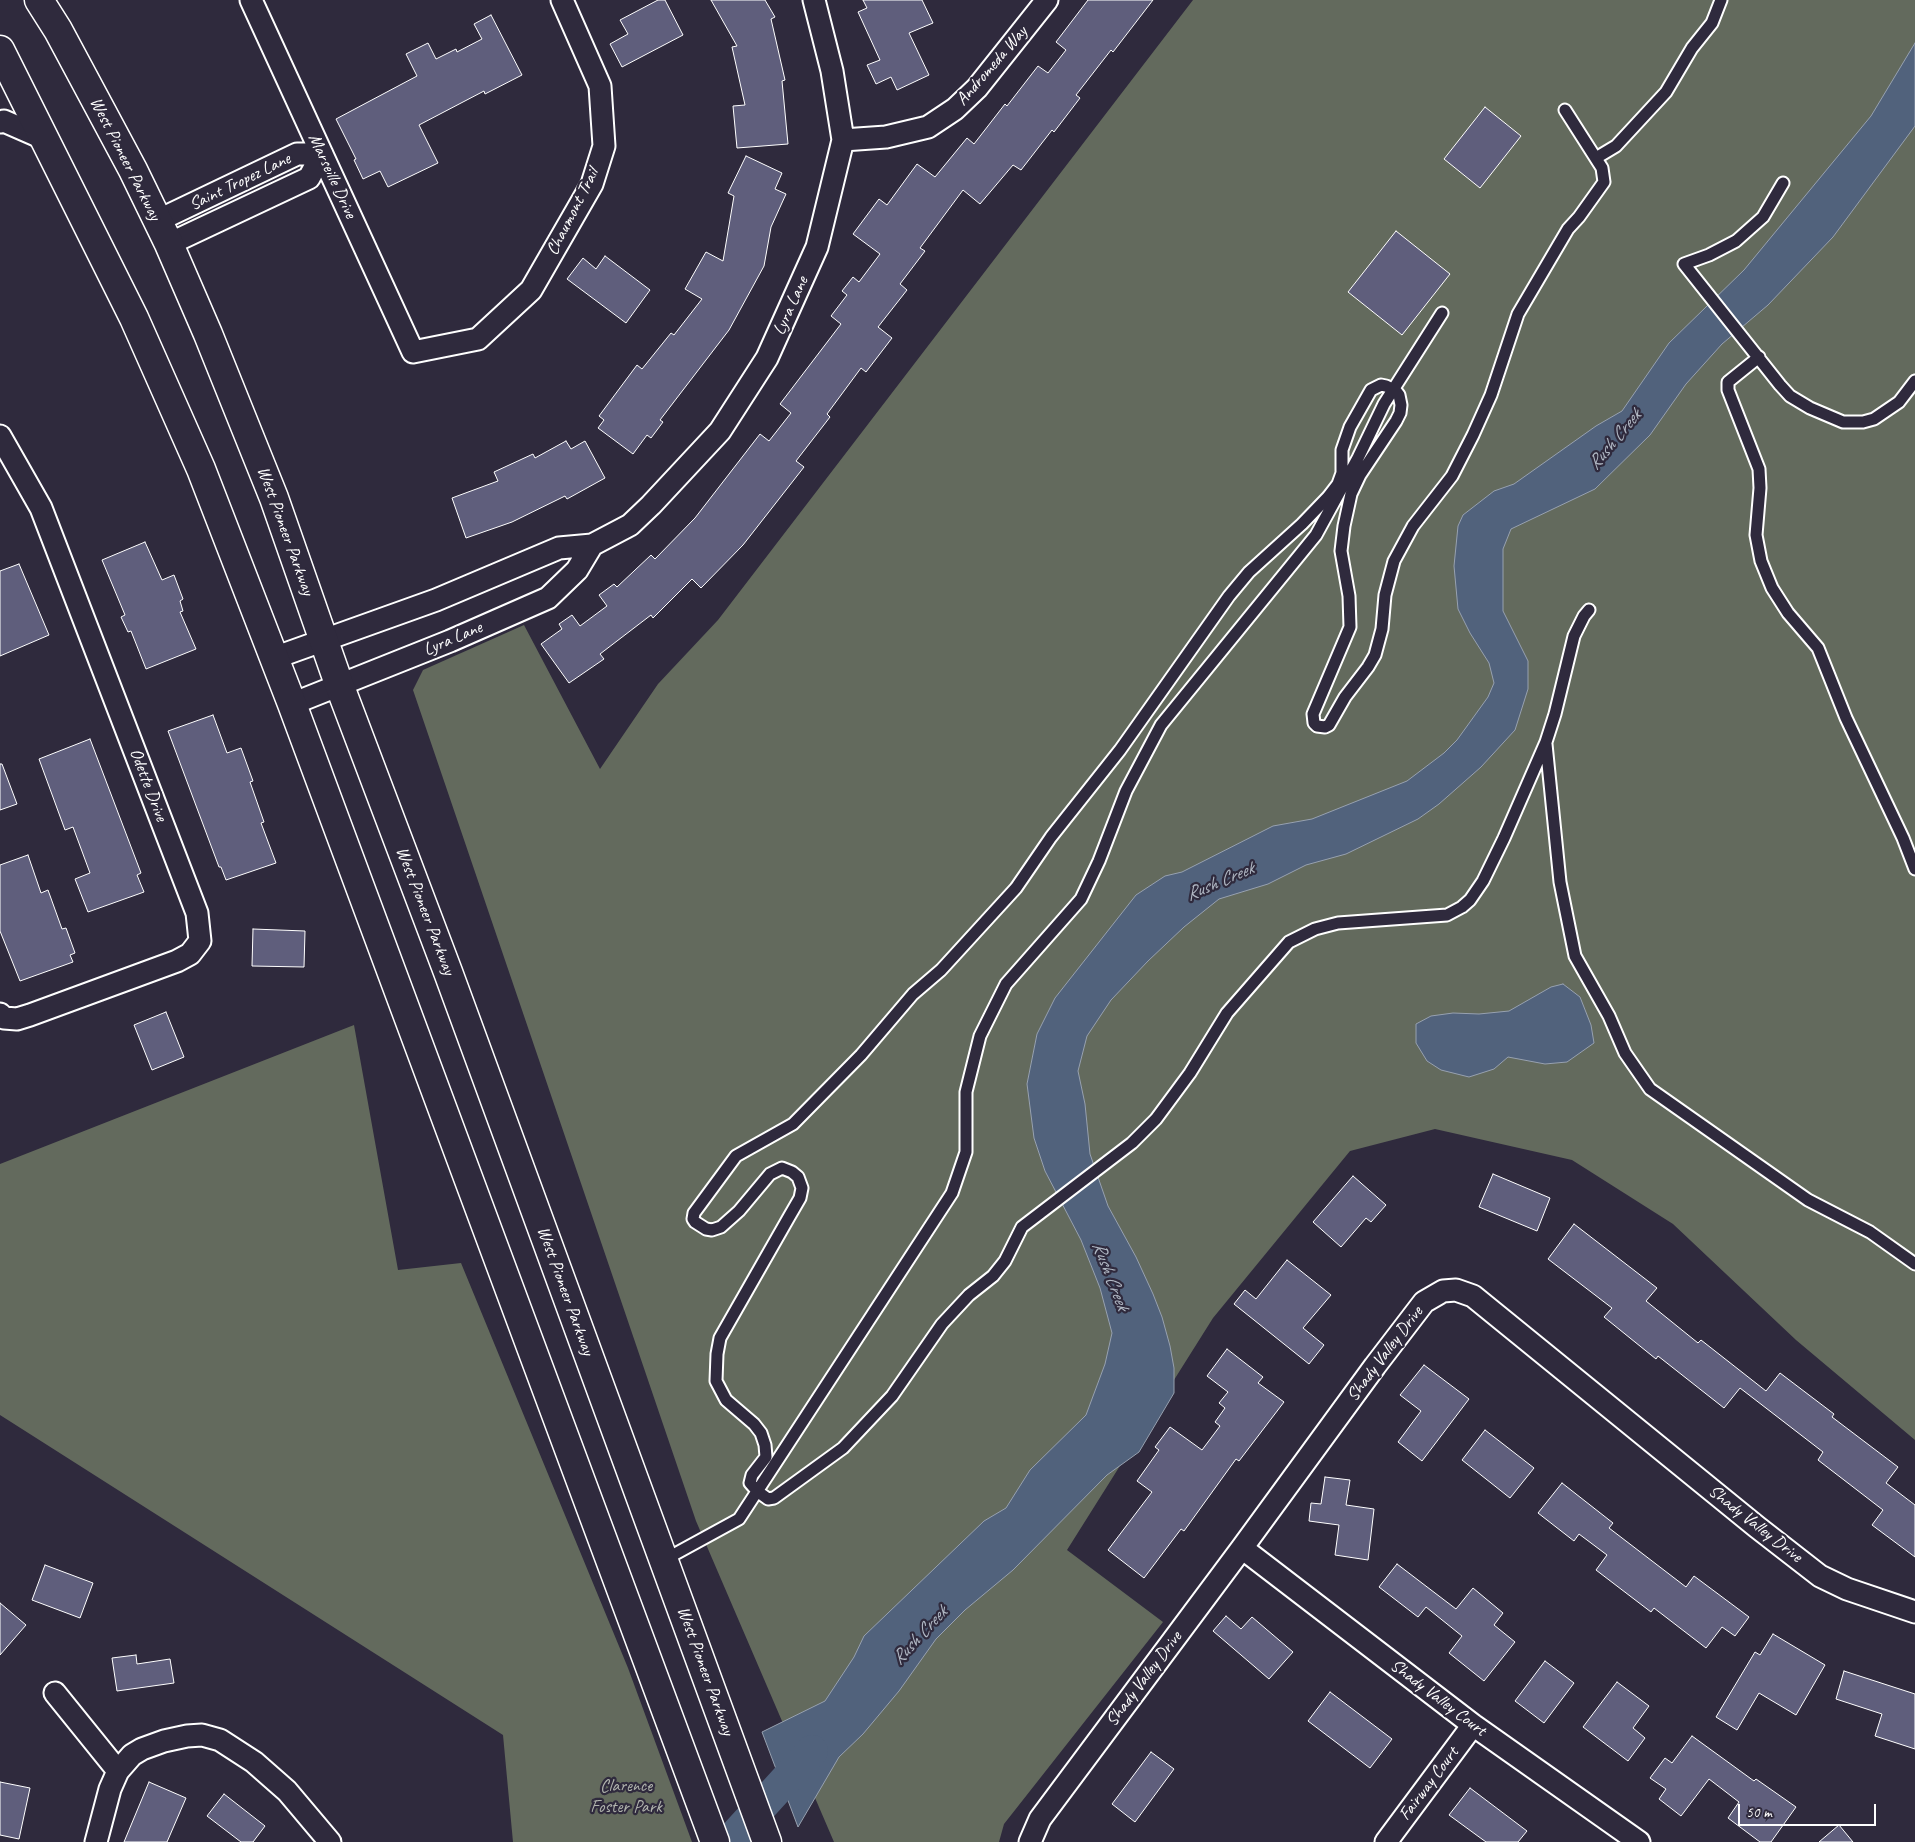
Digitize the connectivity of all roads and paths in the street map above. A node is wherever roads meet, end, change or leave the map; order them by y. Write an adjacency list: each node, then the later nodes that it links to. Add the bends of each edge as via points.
1 (39, 0): 15 (main road, West Pioneer Parkway, via 58,30)
2 (250, 0): 12 (street, Marseille Drive)
3 (562, 0): 17 (street, Chaumont Trail, via 600,86 604,146 592,184 531,290 478,339)
4 (814, 0): 11 (street, Lyra Lane, via 832,71)
5 (1048, 0): 11 (street, Andromeda Way, via 977,88 955,109 928,127 886,137)
6 (1720, 0): 13 (lane, via 1712,23 1692,48 1666,92 1616,146)
7 (0, 50): 10 (main road)
8 (1565, 110): 13 (lane)
9 (0, 122): 10 (street)
10 (45, 139): 25 (main road, via 138,327 201,469)
11 (842, 140): 22 (street, Lyra Lane, via 817,247 767,358 720,431 651,505 630,525)
12 (322, 154): 15 (street, Saint Tropez Lane, via 309,178); 17 (street, Marseille Drive)
13 (1596, 158): 20 (lane, via 1602,168 1604,182 1568,229 1518,314 1473,435 1452,476 1413,526 1394,561 1375,655 1329,725 1321,728 1314,723 1313,714 1350,627 1341,551 1351,494 1400,413 1399,395)
14 (1783, 183): 18 (lane, via 1763,217 1736,242 1684,264)
15 (163, 233): 24 (main road, West Pioneer Parkway, via 274,498)
16 (1442, 313): 20 (lane)
17 (413, 352)
18 (1759, 357): 19 (lane, via 1790,396 1843,422 1874,419 1899,402); 29 (lane, via 1728,382 1728,390 1759,470 1756,534 1761,561 1772,588 1788,613 1818,648)
19 (1915, 381)
20 (1394, 389): 32 (lane, via 1316,535 1161,726 1126,790 1081,899 1006,984 980,1036 966,1092 966,1152 952,1193); 32 (lane, via 1381,386 1371,390 1346,436 1338,484 1229,596 1120,750 1051,837 1016,888 793,1124 736,1156 694,1213 695,1222 706,1229 721,1227 740,1211 770,1174 782,1168 798,1177 802,1188 800,1198 720,1338 717,1354 716,1381 726,1400 754,1424 765,1445 766,1458 752,1475 750,1483)
21 (0, 436): 30 (street, Odette Drive, via 41,508 197,913 200,942 190,954 177,961 30,1015 16,1019)
22 (592, 545): 24 (street, Lyra Lane, via 559,548 436,600); 26 (street, Lyra Lane, via 577,570 548,598)
23 (1589, 610): 28 (lane, via 1574,636)
24 (323, 640): 25 (street, Lyra Lane); 26 (main road, West Pioneer Parkway)
25 (274, 658): 27 (main road)
26 (339, 684): 27 (street, Lyra Lane); 34 (main road, West Pioneer Parkway)
27 (292, 704): 41 (main road)
28 (1546, 742): 31 (lane, via 1560,882 1575,956 1609,1016 1625,1053 1650,1089 1808,1200 1870,1232); 32 (lane, via 1504,838 1470,900 1447,915 1338,923 1315,929 1289,942 1227,1013 1190,1073 1156,1119 1132,1142 1022,1227 1005,1262 942,1324 892,1396 843,1448 774,1498 768,1499)
29 (1915, 869)
30 (2, 1016)
31 (1915, 1264)
32 (757, 1491): 34 (lane, via 739,1519)
33 (1242, 1548): 35 (street, Shady Valley Drive, via 1424,1302 1456,1290 1473,1296 1820,1576 1847,1589); 37 (street, Shady Valley Court); 43 (street, Shady Valley Drive, via 1040,1818)
34 (664, 1560): 42 (main road, West Pioneer Parkway)
35 (1915, 1612)
36 (55, 1693): 38 (street)
37 (1473, 1725): 44 (street, Fairway Court); 45 (street, Shady Valley Court)
38 (118, 1771): 39 (street); 40 (street, via 132,1755 164,1741 202,1735 220,1740 254,1762 287,1791)
39 (96, 1842)
40 (330, 1842)
41 (715, 1842)
42 (767, 1842)
43 (1030, 1842)
44 (1386, 1842)
45 (1639, 1842)

